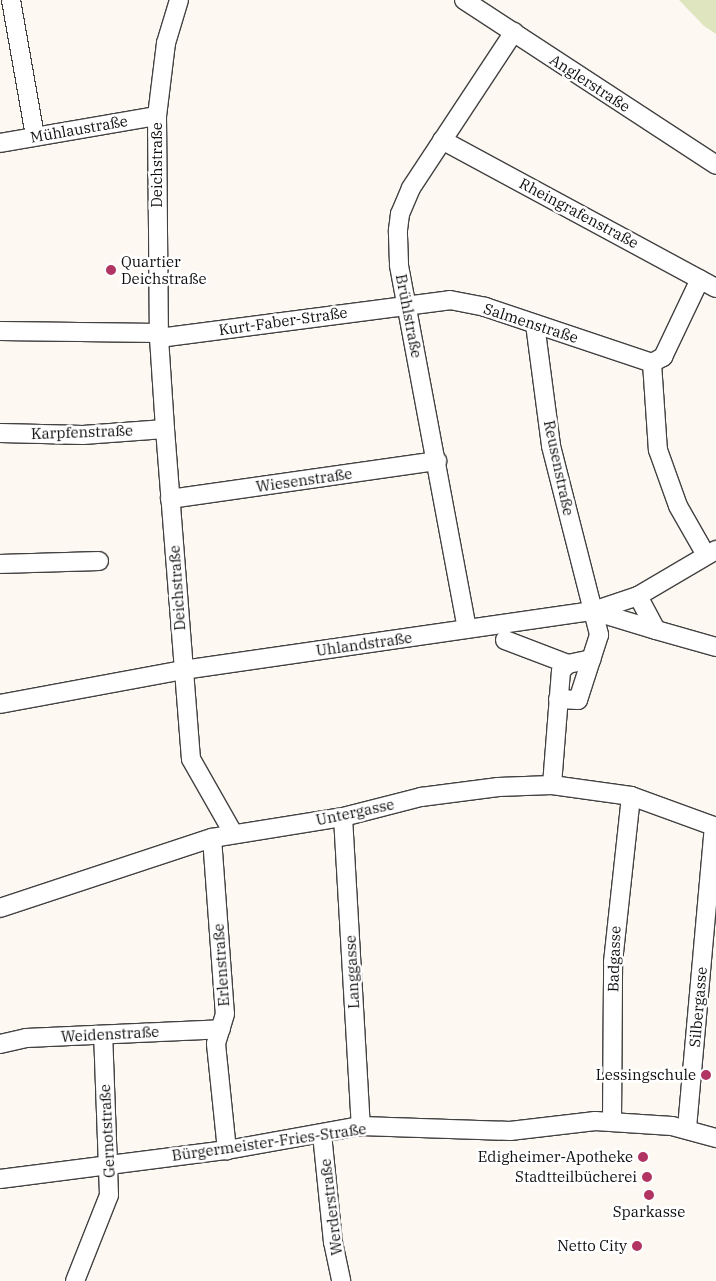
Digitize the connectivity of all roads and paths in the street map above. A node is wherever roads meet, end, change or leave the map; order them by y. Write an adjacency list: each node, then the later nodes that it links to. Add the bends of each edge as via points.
1 (11, 0): 6 (street)
2 (179, 0): 5 (street, Deichstraße, via 166,43)
3 (464, 0): 4 (street, Anglerstraße)
4 (514, 32): 7 (street, Brühlstraße); 9 (street, Anglerstraße)
5 (157, 116): 6 (street, Mühlaustraße); 15 (street, Deichstraße)
6 (35, 136): 8 (street, Mühlaustraße)
7 (442, 140): 10 (street, Rheingrafenstraße); 12 (street, Brühlstraße, via 400,214 397,246)
8 (0, 143)
9 (716, 165)
10 (700, 279): 11 (street, Rheingrafenstraße); 16 (street, via 663,357)
11 (716, 288)
12 (406, 304): 13 (street, Salmenstraße, via 450,300); 15 (street, Kurt-Faber-Straße); 19 (street, Brühlstraße)
13 (535, 324): 16 (street, Salmenstraße); 25 (street, Reusenstraße, via 552,446)
14 (0, 331): 15 (street)
15 (159, 335): 17 (street, Deichstraße)
16 (652, 363): 21 (street, via 658,450 678,506)
17 (165, 429): 18 (street, Karpfenstraße, via 83,435); 20 (street, Deichstraße)
18 (0, 433)
19 (437, 460): 20 (street, Wiesenstraße); 26 (street, Brühlstraße)
20 (170, 499): 32 (street, Deichstraße)
21 (711, 553): 24 (street, Uhlandstraße)
22 (99, 561): 23 (street)
23 (0, 564)
24 (638, 596): 25 (street, Uhlandstraße); 27 (street)
25 (593, 611): 26 (street, Uhlandstraße); 27 (street); 30 (street, Reusenstraße, via 599,635)
26 (467, 629): 32 (street, Uhlandstraße)
27 (652, 629): 29 (street)
28 (505, 640): 31 (street)
29 (716, 647)
30 (592, 658): 31 (street); 33 (street, Reusenstraße, via 578,700)
31 (568, 664): 33 (street, via 560,671)
32 (183, 670): 34 (street, Uhlandstraße); 39 (street, Deichstraße, via 191,759)
33 (558, 699): 35 (street)
34 (0, 704)
35 (552, 785): 36 (street, Untergasse); 37 (street, Untergasse, via 498,787 421,797)
36 (631, 796): 38 (street, Untergasse); 45 (street, Badgasse, via 612,962)
37 (343, 817): 39 (street, Untergasse); 46 (street, Langgasse)
38 (715, 827): 47 (street, Silbergasse)
39 (234, 833): 40 (street, Untergasse)
40 (212, 838): 41 (street, Untergasse); 42 (street, Erlenstraße, via 225,1014)
41 (0, 908)
42 (220, 1029): 43 (street, Weidenstraße); 50 (street, Erlenstraße, via 216,1044)
43 (103, 1035): 44 (street, Weidenstraße, via 26,1038); 51 (street, Gernotstraße)
44 (0, 1044)
45 (612, 1122): 46 (street, Bürgermeister-Fries-Straße, via 510,1132); 47 (street, Bürgermeister-Fries-Straße)
46 (361, 1126): 48 (street, Bürgermeister-Fries-Straße)
47 (687, 1128): 49 (street, Bürgermeister-Fries-Straße)
48 (322, 1134): 50 (street, Bürgermeister-Fries-Straße); 54 (street, Werderstraße, via 333,1242)
49 (716, 1138)
50 (227, 1150): 51 (street, Bürgermeister-Fries-Straße)
51 (108, 1164): 52 (street, Bürgermeister-Fries-Straße); 53 (street, Gernotstraße, via 108,1195)
52 (0, 1179)
53 (75, 1281)
54 (341, 1281)

